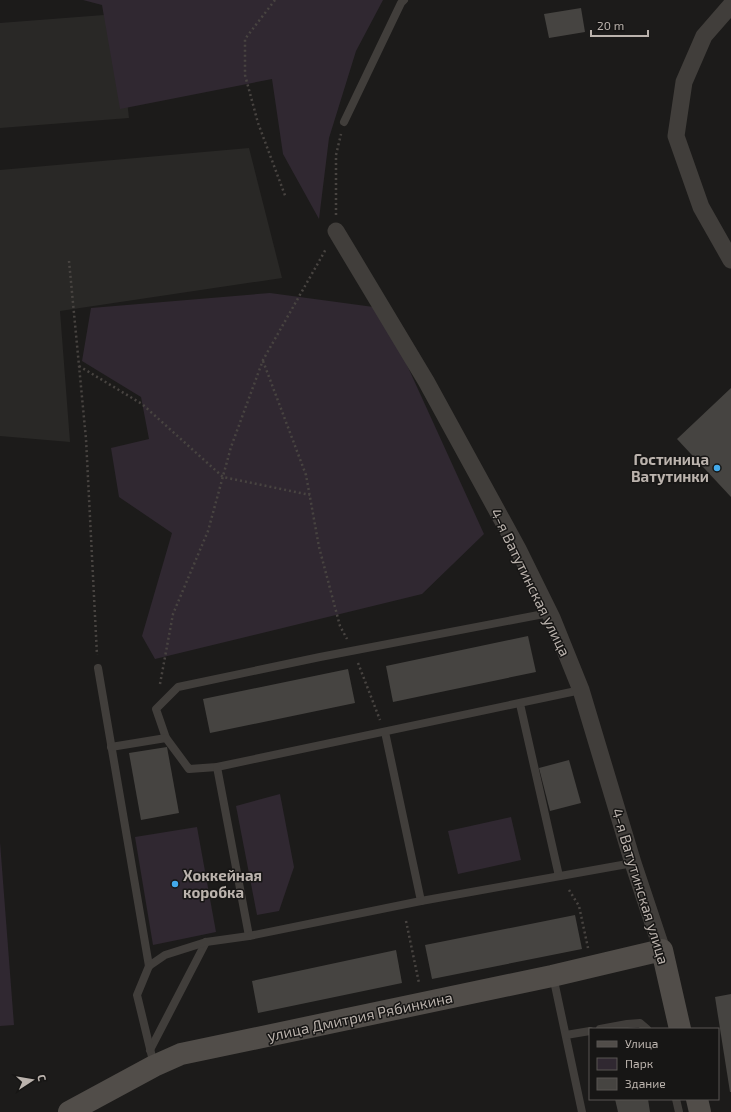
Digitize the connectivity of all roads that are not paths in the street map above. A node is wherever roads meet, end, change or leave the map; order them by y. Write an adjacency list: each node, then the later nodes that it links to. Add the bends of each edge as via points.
1 (404, 0): 3 (lane)
2 (731, 5): 5 (street, via 704,36 684,82 676,136 701,207)
3 (344, 122)
4 (336, 232): 6 (street, 4-я Ватутинская улица, via 430,388 518,549)
5 (731, 260)
6 (549, 613): 8 (street, 4-я Ватутинская улица); 11 (lane, via 178,687 156,708)
7 (98, 668): 12 (lane)
8 (581, 690): 9 (lane); 14 (street, 4-я Ватутинская улица)
9 (520, 704): 10 (lane); 15 (lane)
10 (385, 732): 13 (lane); 16 (lane)
11 (166, 738): 12 (lane); 13 (lane, via 189,769)
12 (111, 747): 20 (lane)
13 (217, 767): 17 (lane)
14 (633, 862): 15 (lane); 19 (street, 4-я Ватутинская улица)
15 (559, 876): 16 (lane)
16 (421, 901): 17 (lane)
17 (248, 936): 18 (lane)
18 (206, 942): 20 (lane, via 165,955); 27 (lane)
19 (662, 950): 21 (street, улица Дмитрия Рябинкина); 24 (street, 4-я Ватутинская улица)
20 (149, 966): 27 (lane, via 137,995)
21 (552, 976): 26 (lane); 27 (street, улица Дмитрия Рябинкина)
22 (605, 1028): 23 (lane, via 640,1023)
23 (646, 1028)
24 (680, 1028)
25 (589, 1031): 26 (lane)
26 (566, 1035): 31 (lane)
27 (152, 1058): 30 (street, улица Дмитрия Рябинкина)
28 (676, 1100): 32 (lane)
29 (697, 1100): 33 (street)
30 (69, 1112)
31 (582, 1112)
32 (679, 1112)
33 (700, 1112)

